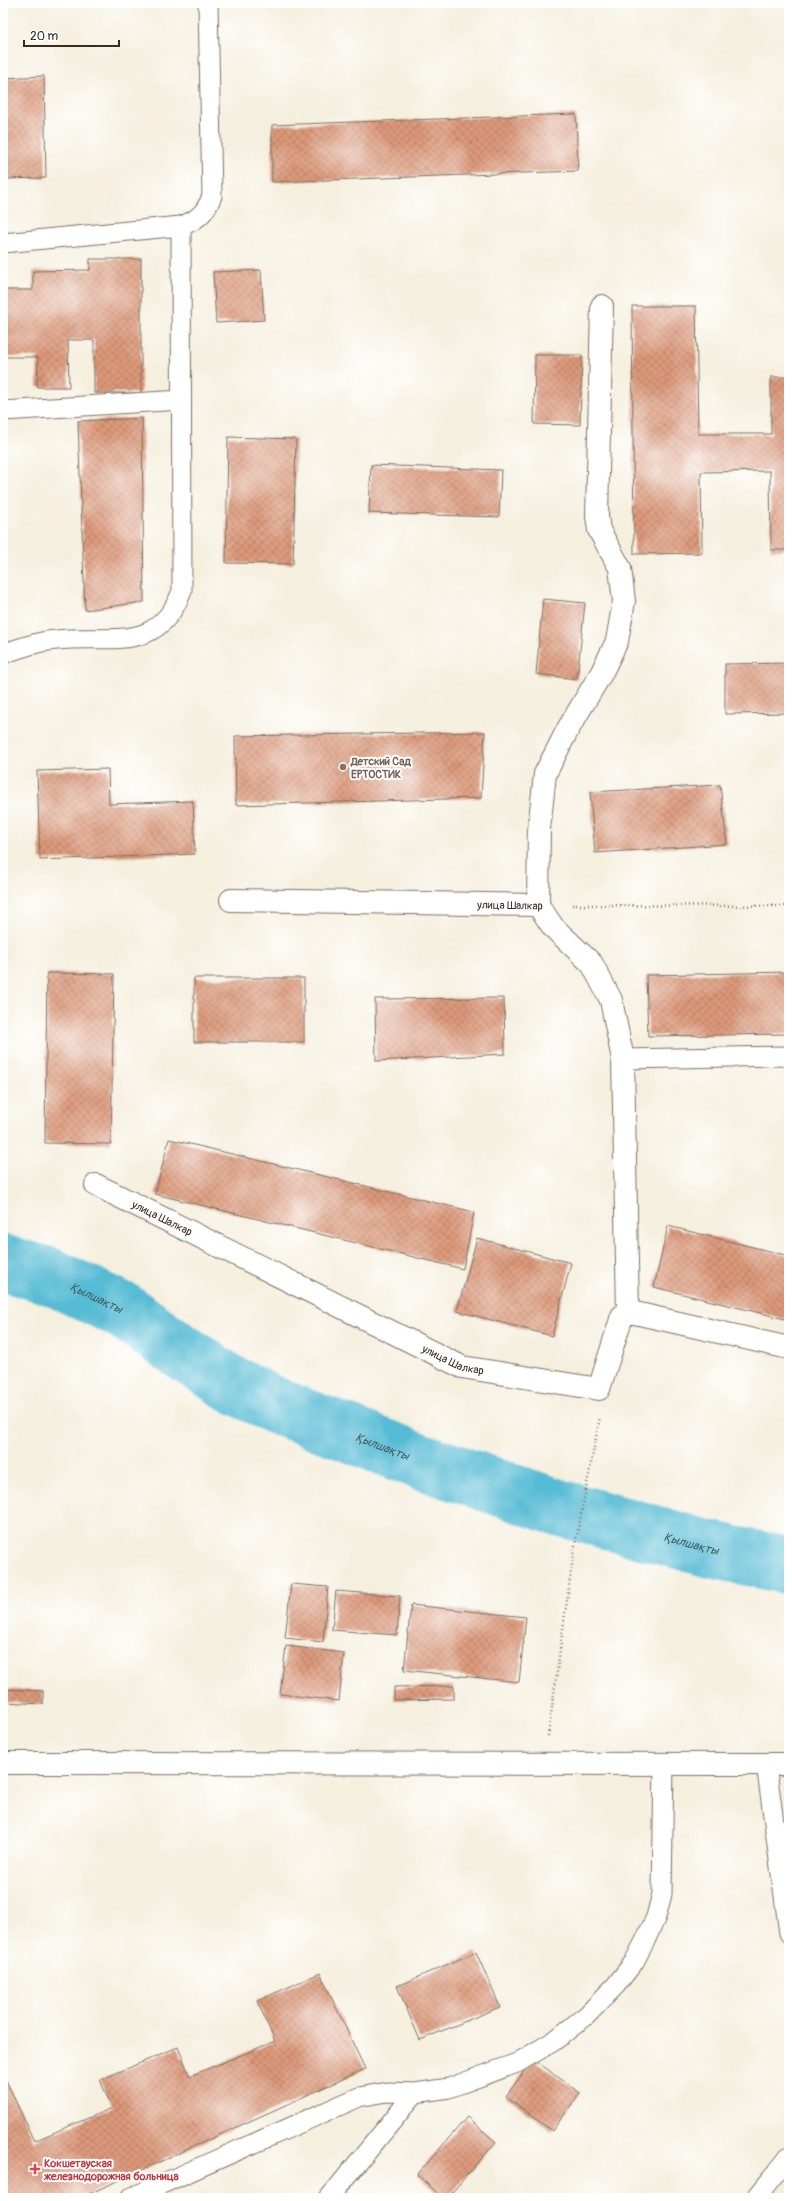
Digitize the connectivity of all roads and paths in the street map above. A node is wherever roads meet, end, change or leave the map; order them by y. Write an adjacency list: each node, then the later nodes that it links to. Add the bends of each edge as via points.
1 (208, 3): 2 (lane, via 212,196 201,215 193,222)
2 (181, 226): 3 (lane); 5 (lane)
3 (3, 243)
4 (602, 306): 9 (street, via 597,516 599,530 620,568 624,600 617,641 602,672 568,728 546,774 539,829)
5 (181, 400): 6 (lane); 7 (lane, via 182,591 175,608 153,631 138,637 55,640)
6 (3, 411)
7 (3, 654)
8 (231, 900): 9 (street, улица Шалкар)
9 (538, 905): 10 (path, улица Шалкар); 12 (street, via 553,927 592,964 604,985 611,1000)
10 (789, 906)
11 (789, 1056): 12 (lane)
12 (623, 1059): 14 (street)
13 (96, 1185): 14 (street, улица Шалкар, via 462,1367 599,1389 622,1316)
14 (628, 1313): 15 (street)
15 (789, 1348)
16 (600, 1416): 18 (path, via 574,1550)
17 (3, 1763): 18 (street)
18 (544, 1764): 19 (street)
19 (664, 1764): 20 (street); 23 (lane, via 662,1894 656,1917 634,1962 587,2015 554,2041 516,2063 478,2078 449,2088)
20 (766, 1764): 21 (street); 22 (lane)
21 (789, 1764)
22 (789, 1933)
23 (415, 2093): 25 (lane, via 387,2092 359,2098); 26 (lane)
24 (789, 2157): 27 (lane)
25 (130, 2198)
26 (329, 2198)
27 (756, 2198)

